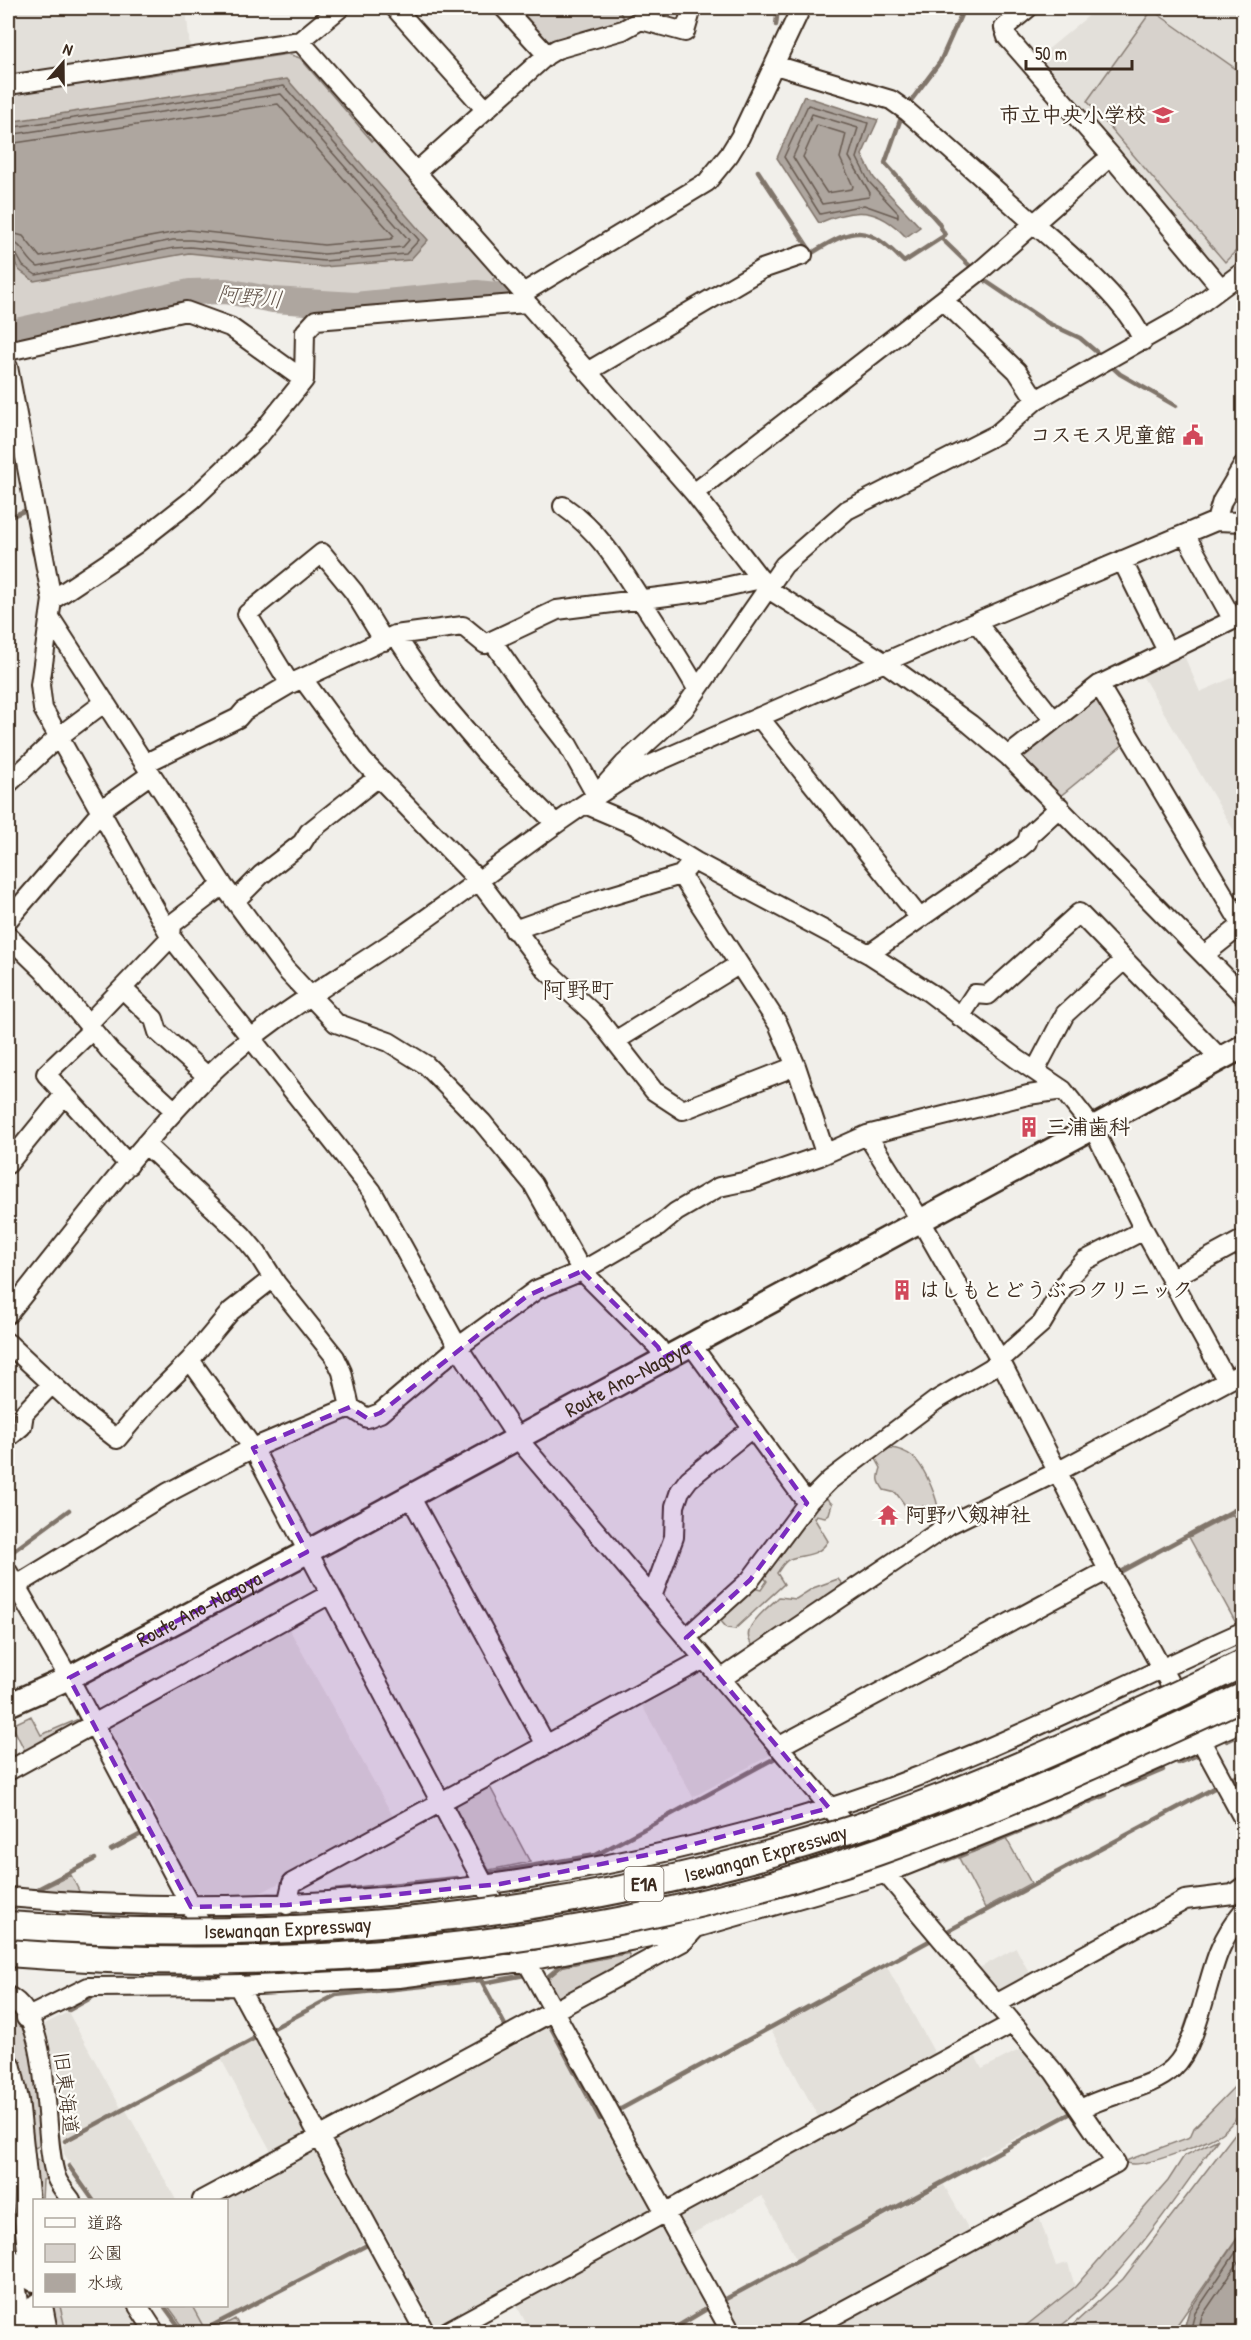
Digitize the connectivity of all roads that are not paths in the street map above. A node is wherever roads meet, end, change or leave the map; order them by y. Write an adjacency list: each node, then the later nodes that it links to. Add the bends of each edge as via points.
1 (340, 8): 7 (street)
2 (395, 8): 11 (street)
3 (504, 8): 8 (street)
4 (692, 8): 8 (street, via 685,32 641,20 623,30)
5 (801, 8): 9 (street)
6 (1028, 8): 12 (street, via 1004,28 1007,37)
7 (300, 41): 10 (street); 13 (street)
8 (547, 55): 11 (street)
9 (775, 65): 14 (street, via 891,100); 18 (street, via 729,155 707,182)
10 (8, 85)
11 (486, 110): 13 (street)
12 (1111, 156): 14 (street); 17 (street)
13 (416, 172): 18 (street)
14 (1034, 224): 19 (street); 20 (street, via 1084,267)
15 (803, 255): 23 (street, via 762,269)
16 (1244, 271): 17 (street)
17 (1221, 288): 20 (street)
18 (525, 298): 23 (street); 24 (street, via 316,321 305,332)
19 (943, 300): 25 (street, via 1017,371); 27 (street)
20 (1143, 340): 25 (street)
21 (8, 351): 24 (street, via 186,311 230,327)
22 (8, 367): 35 (street)
23 (587, 372): 27 (street)
24 (304, 380): 35 (street, via 259,436 192,500 136,544)
25 (1036, 400): 33 (street, via 997,434 847,510)
26 (1244, 464): 29 (street, via 1222,501)
27 (694, 493): 33 (street)
28 (563, 506): 34 (street, via 607,548)
29 (1216, 521): 30 (street); 31 (street)
30 (1244, 522)
31 (1185, 534): 32 (street); 40 (street, via 1233,620)
32 (1122, 560): 37 (street); 40 (street)
33 (765, 584): 34 (street); 41 (street); 44 (street)
34 (641, 599): 39 (street, via 557,610); 44 (street, via 677,651)
35 (52, 600): 36 (street)
36 (51, 619): 45 (street); 48 (street, via 40,698)
37 (976, 622): 41 (street); 47 (street)
38 (389, 638): 39 (street, via 463,626 484,644); 42 (street); 42 (street, via 322,553 247,614); 56 (street, via 488,756)
39 (493, 642): 53 (street, via 568,745)
40 (1167, 651): 43 (street)
41 (884, 662): 46 (street); 49 (street)
42 (297, 682): 50 (street); 51 (street)
43 (1099, 686): 47 (street); 68 (street, via 1240,922 1238,928)
44 (697, 689): 53 (street, via 684,709)
45 (105, 702): 48 (street); 50 (street)
46 (759, 717): 53 (street, via 634,772); 62 (street)
47 (1053, 719): 49 (street)
48 (57, 738): 52 (street); 55 (street)
49 (1008, 756): 54 (street)
50 (149, 769): 55 (street); 60 (street)
51 (377, 778): 59 (street); 61 (street, via 309,832 302,843)
52 (8, 784)
53 (591, 800): 56 (street); 57 (street)
54 (1060, 807): 62 (street, via 1020,848); 68 (street)
55 (100, 813): 63 (street); 66 (street)
56 (555, 823): 59 (street)
57 (693, 861): 58 (street); 67 (street)
58 (681, 875): 64 (street); 70 (street)
59 (478, 880): 64 (street); 72 (street, via 401,936)
60 (223, 885): 61 (street); 66 (street, via 172,924)
61 (235, 901): 72 (street)
62 (919, 916): 67 (street)
63 (8, 920)
64 (514, 930): 77 (street, via 546,970 594,1014)
65 (8, 936): 75 (street, via 43,970)
66 (171, 937): 71 (street); 76 (street)
67 (869, 954): 74 (street)
68 (1204, 955): 73 (street)
69 (1124, 960): 74 (street, via 1079,913 1003,984 988,995 975,994); 79 (street); 81 (street, via 1065,1014)
70 (738, 965): 77 (street); 80 (street, via 770,1009)
71 (123, 990): 75 (street, via 115,993); 82 (street, via 154,1019 158,1032)
72 (308, 995): 76 (street); 95 (street, via 336,1023 388,1042 426,1065 482,1122 533,1184)
73 (1244, 996)
74 (960, 1017): 81 (street)
75 (90, 1027): 84 (street, via 46,1074); 85 (street)
76 (251, 1040): 82 (street); 101 (street, via 372,1191)
77 (615, 1041): 80 (street, via 654,1091 684,1110)
78 (1244, 1046): 79 (main road, Route Ano-Nagoya)
79 (1218, 1059): 86 (main road, Route Ano-Nagoya)
80 (796, 1066): 89 (street)
81 (1035, 1071): 83 (street)
82 (208, 1077): 85 (street)
83 (1063, 1090): 86 (street); 87 (street)
84 (64, 1095): 90 (street); 91 (street)
85 (175, 1111): 88 (street)
86 (1093, 1128): 92 (main road, Route Ano-Nagoya); 93 (street)
87 (867, 1135): 89 (street); 92 (street)
88 (145, 1144): 91 (street); 96 (street, via 242,1235)
89 (825, 1153): 95 (street, via 748,1181 718,1187)
90 (8, 1164)
91 (129, 1165): 98 (street)
92 (921, 1221): 100 (main road, Route Ano-Nagoya); 104 (street)
93 (1144, 1230): 97 (street); 104 (street, via 1084,1261 1042,1323)
94 (1244, 1239): 97 (street)
95 (582, 1270): 101 (street, via 536,1290); 102 (street, via 658,1347)
96 (273, 1278): 103 (street, via 231,1311); 108 (street, via 335,1357)
97 (1172, 1278): 106 (street)
98 (8, 1314)
99 (8, 1343): 107 (street)
100 (690, 1343): 102 (main road, Route Ano-Nagoya); 109 (street)
101 (458, 1347): 108 (street, via 380,1413 367,1418); 111 (street)
102 (663, 1358): 111 (main road, Route Ano-Nagoya)
103 (190, 1360): 107 (street, via 117,1439); 112 (street)
104 (1000, 1360): 113 (street); 115 (street, via 935,1401 830,1480)
105 (1244, 1372): 106 (street)
106 (1227, 1381): 113 (street)
107 (52, 1384): 110 (street, via 24,1413 21,1426)
108 (350, 1407): 112 (street)
109 (752, 1428): 115 (street); 120 (street, via 689,1479 680,1491 675,1506 674,1537)
110 (8, 1435)
111 (518, 1439): 114 (main road, Route Ano-Nagoya); 120 (street)
112 (253, 1448): 116 (street); 118 (street)
113 (1057, 1472): 117 (street); 127 (street, via 950,1524)
114 (410, 1496): 116 (main road, Route Ano-Nagoya); 133 (street)
115 (807, 1503): 122 (street, via 750,1580)
116 (307, 1552): 119 (street); 126 (main road, Route Ano-Nagoya)
117 (1108, 1570): 125 (street); 134 (street)
118 (10, 1582): 126 (street)
119 (330, 1594): 131 (street); 136 (street)
120 (652, 1597): 122 (street)
121 (1244, 1630): 125 (street)
122 (686, 1638): 123 (street)
123 (704, 1659): 127 (street); 133 (street)
124 (1244, 1663): 147 (highway, Isewangan Expressway / E1A, bridge, via 1054,1752 870,1823 689,1875 633,1887 473,1915 319,1929 182,1933)
125 (1161, 1668): 132 (street); 137 (street, via 1078,1709)
126 (69, 1678): 129 (main road, Route Ano-Nagoya); 131 (street)
127 (721, 1679): 134 (street)
128 (1244, 1696): 149 (highway, Isewangan Expressway / E1A, bridge, via 1041,1789 952,1825 786,1881 633,1918 353,1955 134,1961)
129 (8, 1705)
130 (1244, 1721): 132 (street)
131 (94, 1724): 135 (street); 145 (street)
132 (1201, 1741): 138 (street); 139 (street, via 1033,1815)
133 (545, 1743): 136 (street)
134 (778, 1747): 137 (street)
135 (8, 1771)
136 (441, 1802): 140 (street); 144 (street, via 292,1883)
137 (829, 1808): 139 (street); 140 (street, via 672,1850)
138 (1244, 1820)
139 (887, 1873): 148 (street); 154 (street)
140 (485, 1886): 144 (street); 150 (street)
141 (1244, 1886): 154 (street, via 1233,1894 1185,1900)
142 (8, 1897): 143 (street)
143 (92, 1904): 145 (street); 152 (street)
144 (287, 1905): 145 (street)
145 (191, 1907): 151 (street)
146 (1244, 1910): 159 (street, via 1220,1949 1185,2052 1173,2069 1158,2079 1097,2099)
147 (8, 1925)
148 (696, 1928): 150 (street); 155 (street, via 684,1941)
149 (8, 1953)
150 (529, 1961): 151 (street, via 399,1978); 155 (street)
151 (238, 1986): 152 (street); 160 (street)
152 (88, 1987): 156 (street)
153 (8, 1996): 156 (street, 旧東海道)
154 (996, 2004): 157 (street)
155 (555, 2011): 160 (street); 165 (street)
156 (27, 2018): 161 (street, 旧東海道, via 44,2076)
157 (1011, 2024): 159 (street); 165 (street)
158 (8, 2068): 166 (highway, via 15,2100 29,2246)
159 (1081, 2109): 176 (street, via 1116,2163)
160 (319, 2137): 164 (street); 173 (street)
161 (51, 2150): 162 (street); 163 (street, 旧東海道, via 56,2178)
162 (32, 2156)
163 (70, 2199)
164 (204, 2199)
165 (665, 2214): 174 (street); 175 (street)
166 (18, 2273): 169 (highway); 170 (highway)
167 (39, 2307): 171 (highway)
168 (139, 2307): 172 (street)
169 (20, 2332)
170 (29, 2332)
171 (44, 2332)
172 (155, 2332)
173 (425, 2332)
174 (446, 2332)
175 (731, 2332)
176 (804, 2332)

